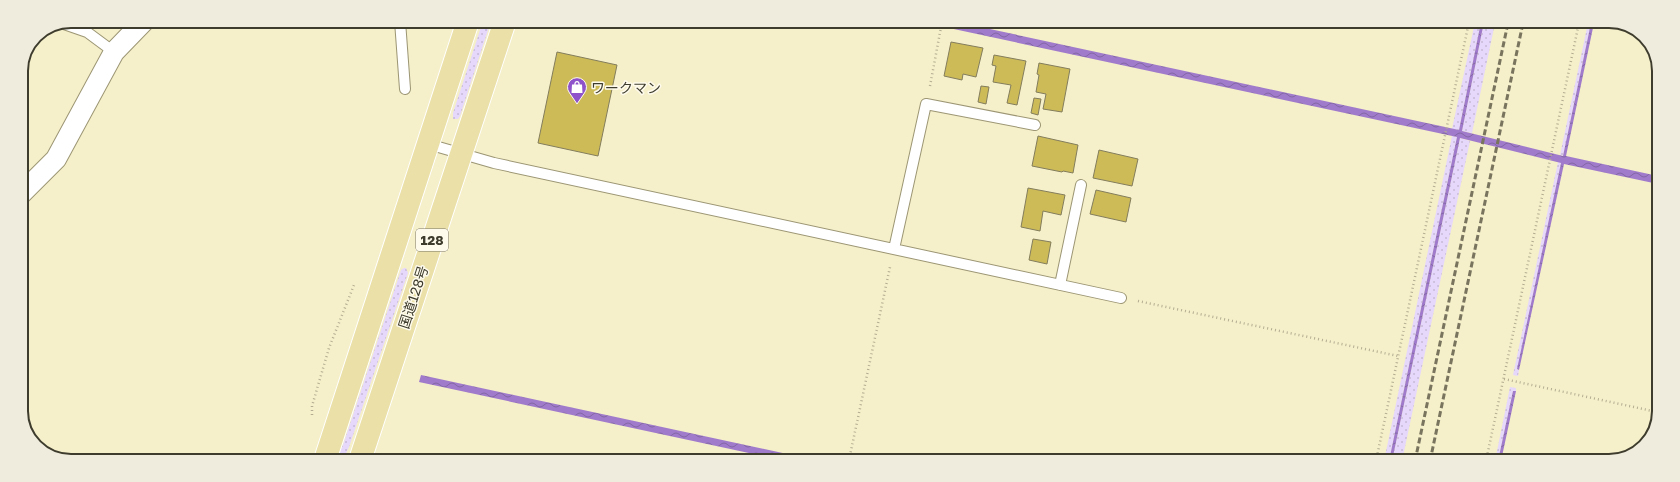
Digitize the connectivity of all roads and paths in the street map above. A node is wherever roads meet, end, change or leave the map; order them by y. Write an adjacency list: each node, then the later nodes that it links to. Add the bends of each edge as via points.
1 (76, 28): 9 (lane, via 88,32)
2 (137, 28): 9 (street)
3 (401, 28): 10 (lane)
4 (466, 28): 13 (highway, 128)
5 (502, 28): 14 (highway, 国道128号 / 128)
6 (941, 28): 11 (path)
7 (1468, 28): 20 (path)
8 (1578, 28): 21 (path)
9 (114, 52): 16 (street, via 56,160)
10 (405, 89)
11 (926, 104): 12 (lane); 17 (lane)
12 (1035, 125)
13 (428, 144): 14 (lane); 23 (highway, 128)
14 (460, 154): 17 (lane); 24 (highway, 国道128号 / 128)
15 (1081, 185): 18 (lane)
16 (28, 187)
17 (894, 249): 18 (lane); 25 (path)
18 (1060, 285): 19 (lane)
19 (1121, 298): 20 (path)
20 (1398, 356): 26 (path)
21 (1504, 379): 22 (path); 27 (path)
22 (1652, 411)
23 (326, 454)
24 (362, 454)
25 (850, 454)
26 (1377, 454)
27 (1488, 454)

